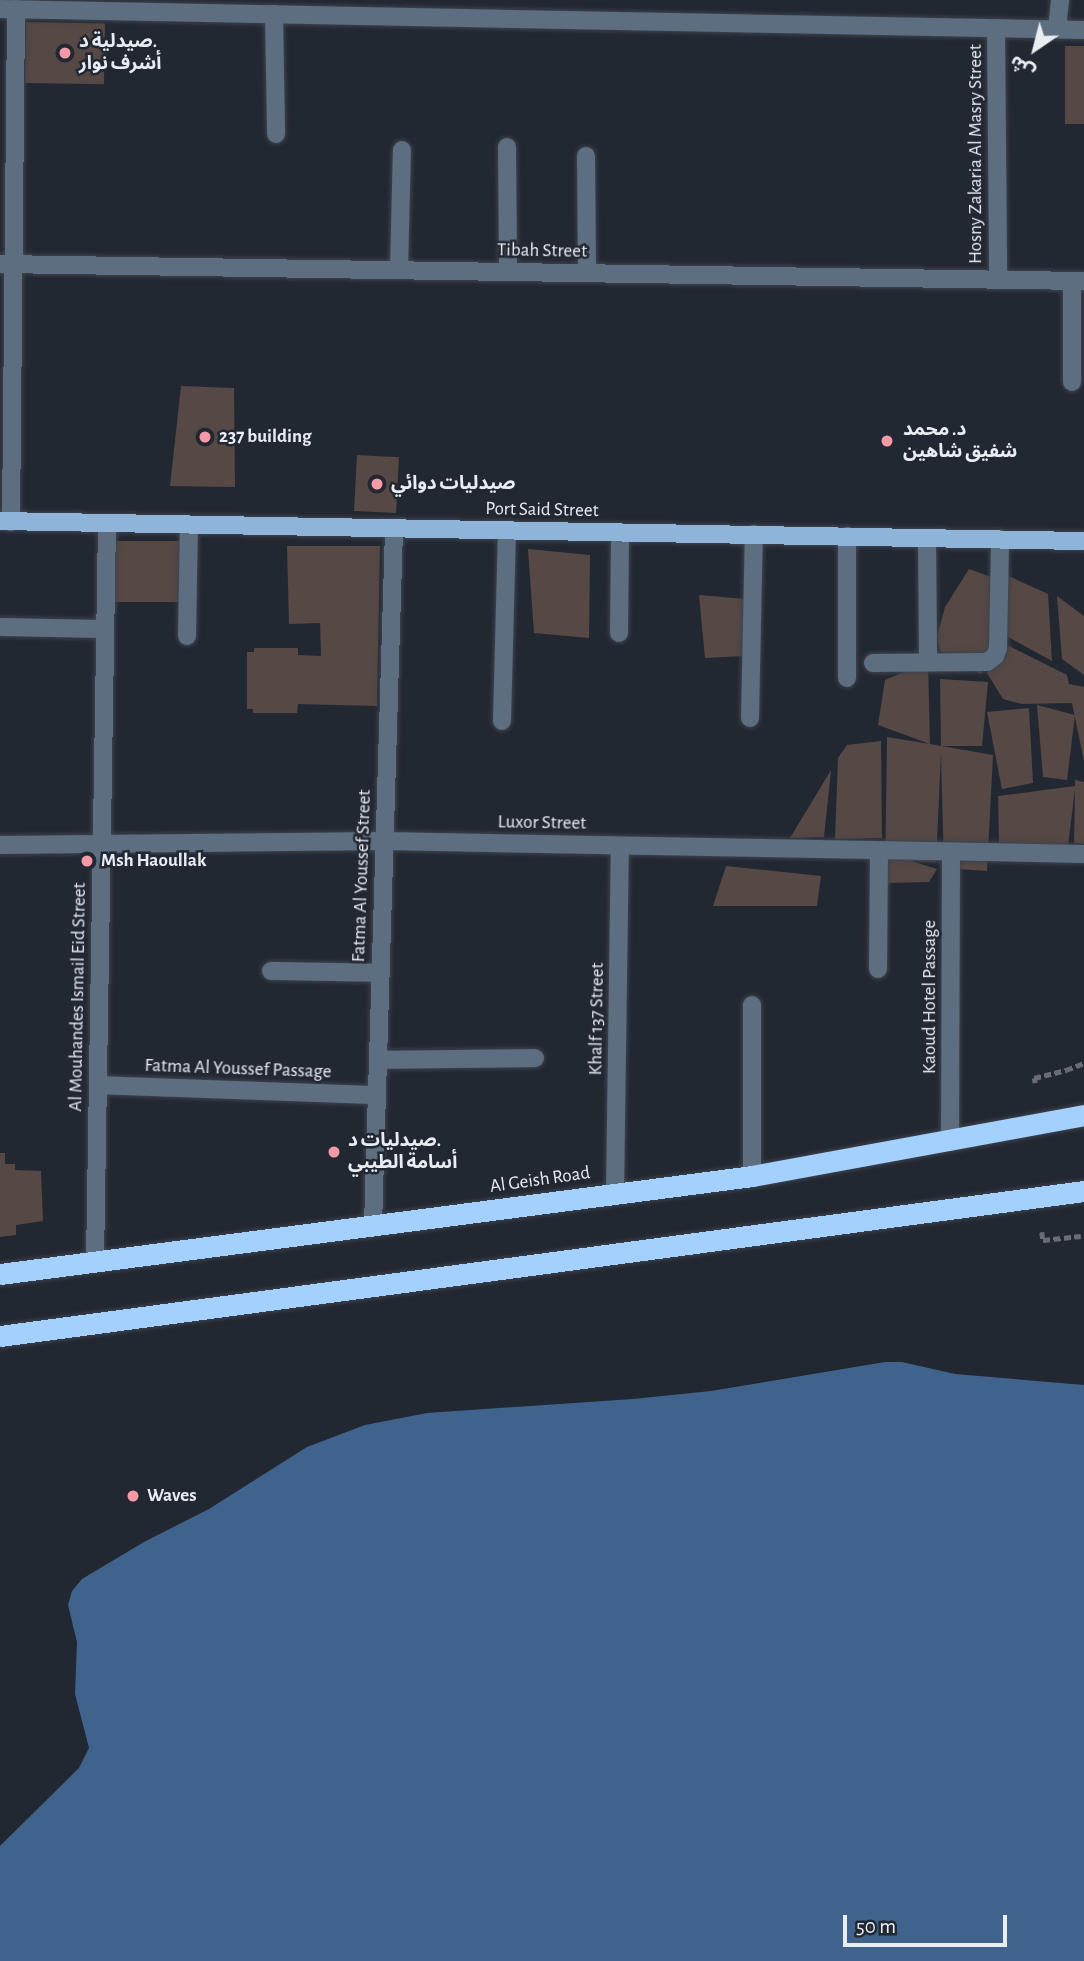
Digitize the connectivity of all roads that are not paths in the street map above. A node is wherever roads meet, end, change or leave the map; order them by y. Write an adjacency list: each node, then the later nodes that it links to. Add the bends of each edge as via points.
1 (1060, 0): 5 (street)
2 (8, 9): 3 (street); 11 (street)
3 (274, 13): 4 (street); 7 (street)
4 (996, 28): 5 (street); 15 (street, Hosny Zakaria Al Masry Street)
5 (1056, 29): 6 (street)
6 (1084, 30)
7 (275, 134)
8 (507, 147): 13 (street)
9 (401, 150): 12 (street)
10 (586, 156): 14 (street)
11 (7, 264): 12 (street, Tibah Street); 18 (street)
12 (399, 270): 13 (street, Tibah Street)
13 (508, 272): 14 (street, Tibah Street)
14 (587, 273): 15 (street, Tibah Street)
15 (998, 279): 16 (street, Tibah Street)
16 (1078, 281): 17 (street)
17 (1072, 382)
18 (6, 521): 19 (main road, Port Said Street)
19 (107, 523): 20 (main road, Port Said Street); 30 (street, Al Mouhandes Ismail Eid Street)
20 (189, 524): 21 (main road, Port Said Street); 32 (street)
21 (394, 528): 22 (main road, Port Said Street); 38 (street, Fatma Al Youssef Street)
22 (507, 530): 23 (main road, Port Said Street); 37 (street)
23 (620, 532): 24 (main road, Port Said Street); 31 (street)
24 (754, 534): 25 (main road, Port Said Street); 36 (street)
25 (847, 536): 26 (main road, Port Said Street); 35 (street)
26 (927, 537): 27 (main road, Port Said Street); 33 (street)
27 (1000, 539): 28 (main road, Port Said Street); 33 (street, via 997,653 987,662)
28 (1084, 541)
29 (0, 627): 30 (street)
30 (105, 629): 39 (street, Al Mouhandes Ismail Eid Street)
31 (619, 633)
32 (187, 635)
33 (928, 662): 34 (street)
34 (873, 663)
35 (847, 678)
36 (750, 718)
37 (502, 721)
38 (384, 841): 39 (street, Luxor Street); 41 (street, Luxor Street); 47 (street, Fatma Al Youssef Street)
39 (102, 844): 40 (street, Luxor Street); 51 (street, Al Mouhandes Ismail Eid Street)
40 (0, 845)
41 (621, 846): 42 (street, Luxor Street); 57 (street, Khalf 137 Street)
42 (879, 851): 43 (street, Luxor Street); 45 (street)
43 (951, 852): 44 (street, Luxor Street); 54 (street, Kaoud Hotel Passage)
44 (1084, 854)
45 (878, 970)
46 (271, 971): 47 (street)
47 (380, 973): 50 (street, Fatma Al Youssef Street)
48 (752, 1005): 55 (street)
49 (535, 1058): 50 (street)
50 (378, 1060): 52 (street, Fatma Al Youssef Street)
51 (98, 1085): 52 (street, Fatma Al Youssef Passage); 59 (street, Al Mouhandes Ismail Eid Street)
52 (377, 1095): 58 (street, Fatma Al Youssef Street)
53 (1084, 1115): 54 (highway, Al Geish Road)
54 (950, 1142): 55 (highway, Al Geish Road)
55 (752, 1176): 57 (highway, Al Geish Road)
56 (1084, 1191): 61 (highway)
57 (615, 1193): 58 (highway, Al Geish Road)
58 (373, 1225): 59 (highway, Al Geish Road)
59 (95, 1262): 60 (highway, Al Geish Road)
60 (0, 1275)
61 (0, 1336)

